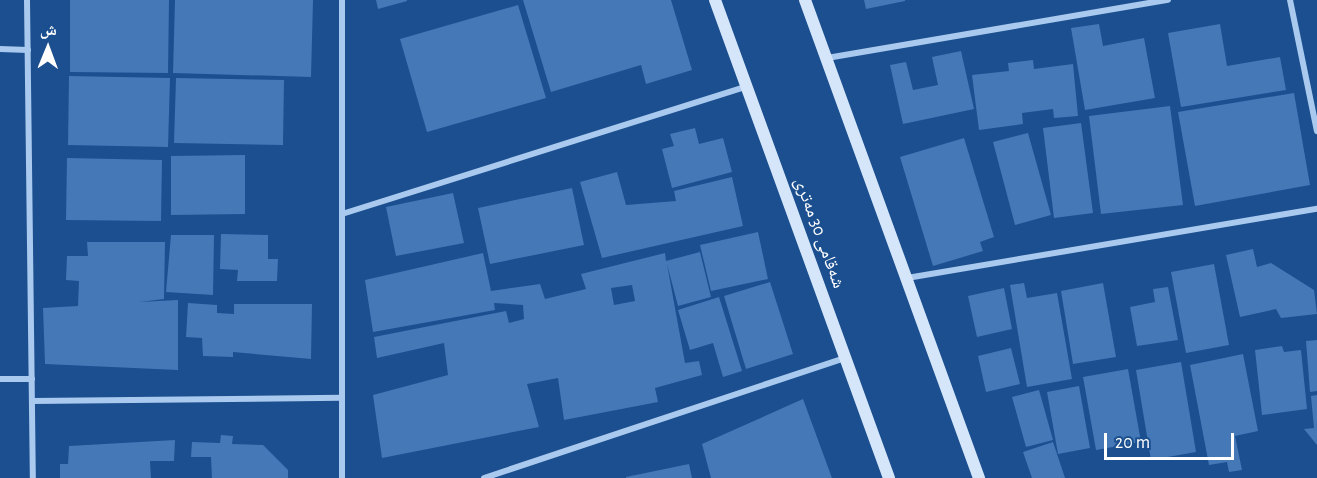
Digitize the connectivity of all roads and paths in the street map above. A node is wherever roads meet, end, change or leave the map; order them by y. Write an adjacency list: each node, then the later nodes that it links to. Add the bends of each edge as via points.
1 (27, 0): 8 (street)
2 (342, 0): 13 (street)
3 (715, 0): 10 (main road, شەقامی 30 مەتری)
4 (805, 0): 9 (main road)
5 (1168, 0): 9 (street)
6 (1290, 0): 11 (street)
7 (0, 49): 8 (street)
8 (28, 50): 17 (street)
9 (826, 58): 14 (main road)
10 (746, 87): 13 (street); 15 (main road, شەقامی 30 مەتری)
11 (1317, 131)
12 (1317, 209): 14 (street)
13 (342, 214): 18 (street)
14 (907, 278): 24 (main road)
15 (845, 357): 22 (street); 23 (main road, شەقامی 30 مەتری)
16 (0, 379): 17 (street)
17 (32, 379): 19 (street)
18 (342, 398): 19 (street); 21 (street)
19 (32, 401): 20 (street)
20 (33, 478)
21 (342, 478)
22 (484, 478)
23 (889, 478)
24 (979, 478)

